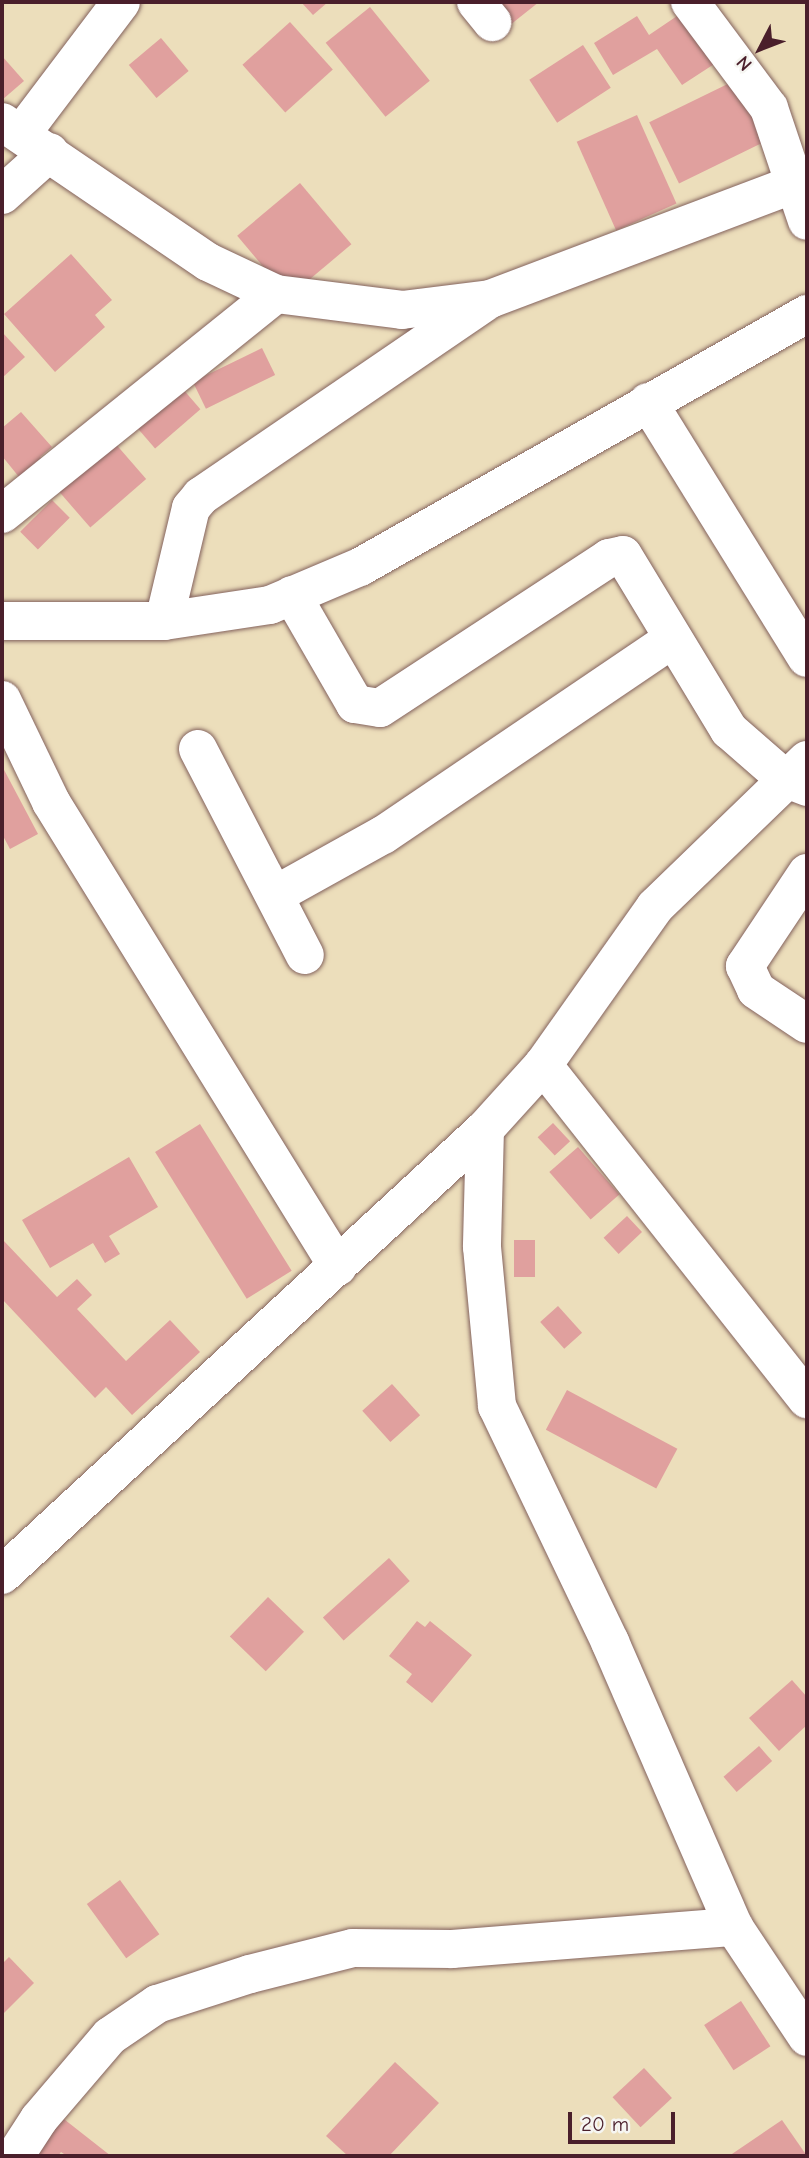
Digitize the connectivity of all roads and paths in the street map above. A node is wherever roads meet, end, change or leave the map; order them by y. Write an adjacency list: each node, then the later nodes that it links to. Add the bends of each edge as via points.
1 (121, 2): 3 (street)
2 (690, 2): 4 (street, via 769,108)
3 (25, 135): 5 (street); 7 (street, via 208,262)
4 (800, 182): 6 (street); 8 (street)
5 (2, 195)
6 (807, 221)
7 (276, 294): 8 (street, via 402,310); 11 (street)
8 (490, 299): 14 (street, via 201,496 191,508)
9 (807, 314): 10 (street)
10 (648, 402): 12 (street, via 360,568); 16 (street)
11 (2, 514)
12 (292, 596): 14 (street, via 270,605); 15 (street, via 355,704 366,709 380,708 609,558 623,555 630,563)
13 (2, 621): 14 (street)
14 (164, 621)
15 (672, 639): 19 (street, via 729,730); 21 (street, via 383,835)
16 (807, 658)
17 (2, 700): 26 (street, via 51,802)
18 (198, 749): 21 (street)
19 (800, 775): 24 (street, via 656,907)
20 (807, 873): 23 (street, via 745,966 756,990)
21 (275, 895): 22 (street)
22 (306, 955)
23 (807, 1024)
24 (543, 1065): 25 (street); 27 (street)
25 (485, 1129): 26 (street); 29 (street, via 482,1247 497,1406 610,1642)
26 (338, 1267): 28 (street)
27 (807, 1399)
28 (2, 1575)
29 (734, 1927): 30 (street); 31 (street, via 452,1949 353,1948 238,1978 157,2004 110,2036 39,2119)
30 (807, 2037)
31 (15, 2156)

